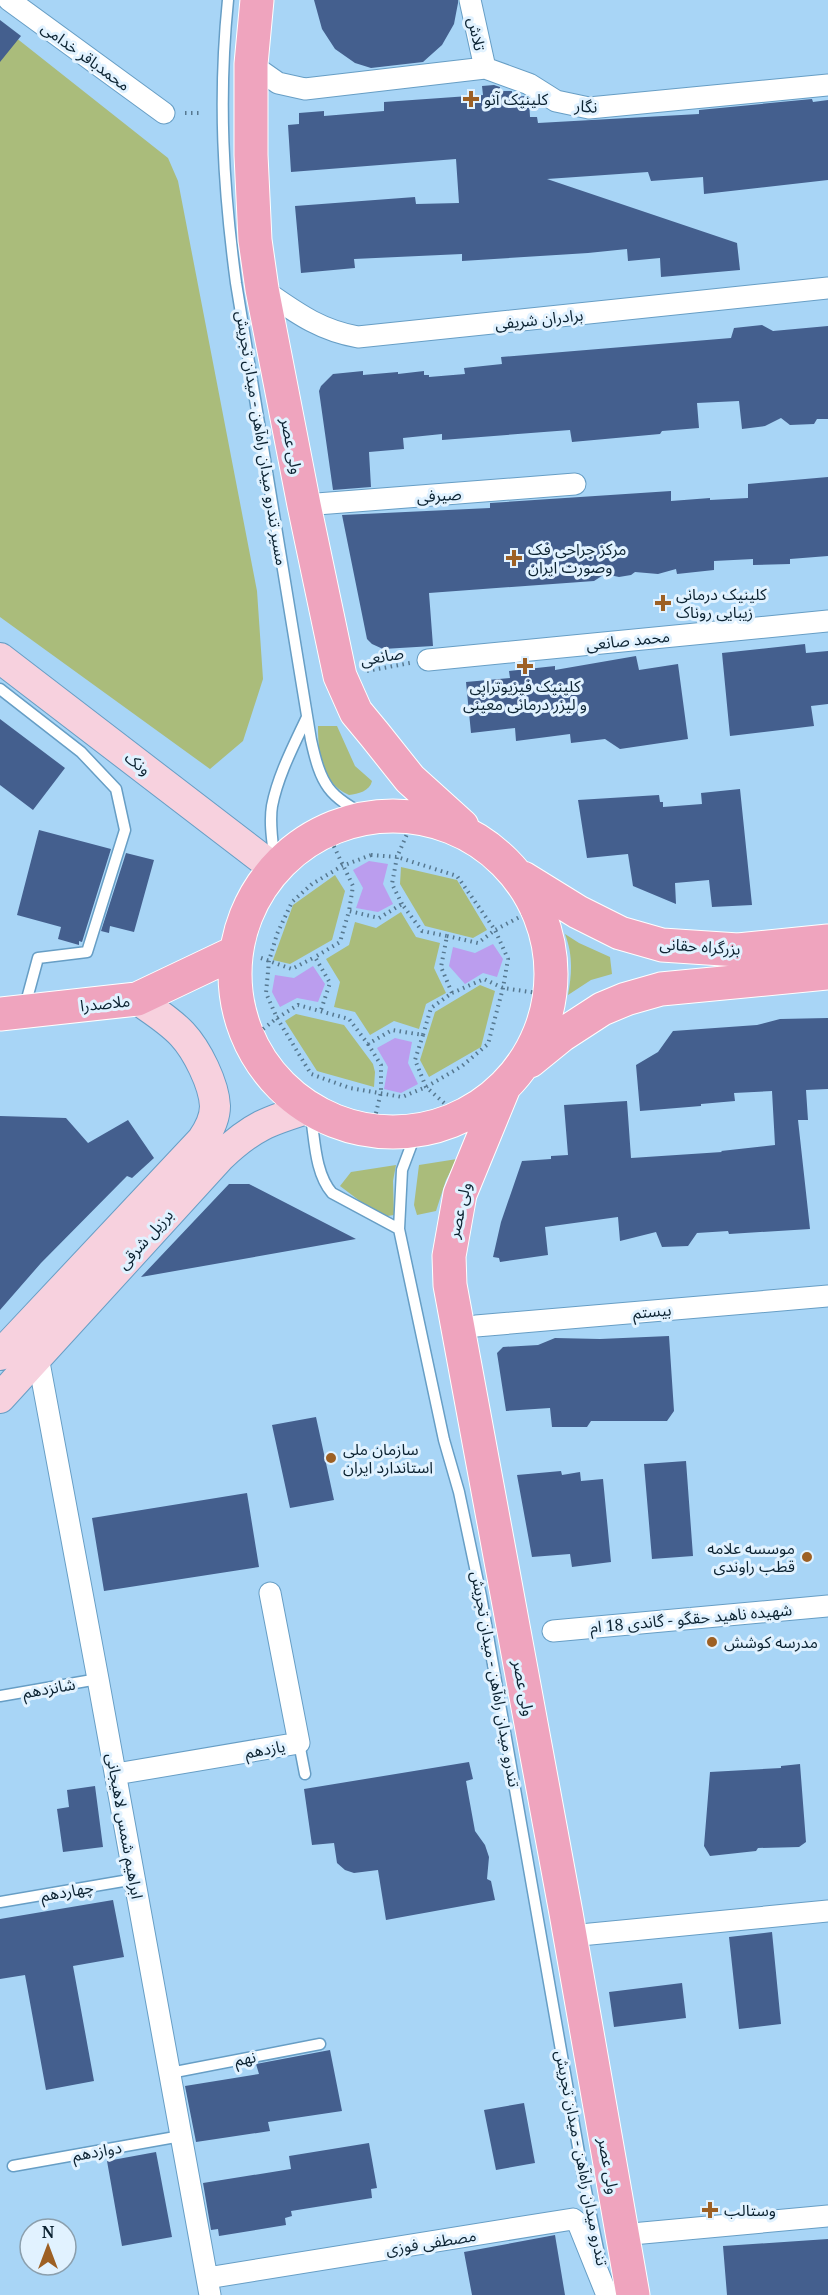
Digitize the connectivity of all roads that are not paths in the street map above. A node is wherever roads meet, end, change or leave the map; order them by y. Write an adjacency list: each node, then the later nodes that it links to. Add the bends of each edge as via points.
1 (9, 0): 8 (street, محمدباقر خدامی)
2 (228, 0): 17 (lane, مسیر تندرو میدان راه‌آهن - میدان تجریش, via 222,113 226,208)
3 (257, 0): 5 (main road, ولی عصر)
4 (470, 0): 6 (street, تلاش)
5 (251, 64): 6 (street, نگار, via 278,83 305,89); 10 (main road, ولی عصر, via 252,199)
6 (485, 68): 7 (street, نگار, via 529,84 556,101 589,108)
7 (828, 85)
8 (164, 113)
9 (828, 288): 10 (street, برادران شریفی, via 358,337 316,325)
10 (262, 289): 12 (main road, ولی عصر)
11 (575, 484): 12 (street, صیرفی)
12 (304, 505): 19 (main road, ولی عصر, via 340,675 357,712 410,779)
13 (828, 621): 15 (street, محمد صانعی)
14 (0, 658): 20 (main road, ونک)
15 (428, 660)
16 (0, 689): 26 (lane, via 81,752 116,789 125,830 87,952 38,958)
17 (307, 717): 18 (lane, مسیر تندرو میدان راه‌آهن - میدان تجریش, via 314,755 329,791 346,806); 20 (lane, via 272,806)
18 (370, 817): 19 (main road, بزرگراه حقانی, via 415,817 458,829); 20 (main road, بزرگراه حقانی, via 327,830 304,843)
19 (477, 839): 21 (main road)
20 (275, 868): 23 (main road, بزرگراه حقانی, via 252,902)
21 (516, 873): 22 (main road, بزرگراه حقانی, via 620,933 662,945 738,950); 27 (main road, ولی عصر, via 538,907 546,928 552,973 545,1021 535,1045)
22 (828, 941)
23 (236, 952): 25 (main road, ملاصدرا); 28 (main road, بزرگراه حقانی, via 236,997 249,1040 274,1078)
24 (828, 973): 27 (main road, بزرگراه حقانی, via 661,989 626,999 602,1009 562,1035)
25 (137, 999): 26 (main road, ملاصدرا); 33 (main road, برزیل شرقی, via 192,1046 215,1106 211,1127)
26 (12, 1013)
27 (513, 1078): 29 (main road, بزرگراه حقانی, via 483,1104 460,1117); 47 (main road, ولی عصر, via 460,1194 449,1256 450,1285)
28 (310, 1108): 29 (main road, بزرگراه حقانی, via 352,1126); 30 (lane, via 327,1187); 34 (main road, برزیل شرقی, via 259,1125 242,1136)
29 (417, 1130): 30 (lane, تندرو میدان راه‌آهن - میدان تجریش, via 402,1170)
30 (399, 1229): 55 (lane, تندرو میدان راه‌آهن - میدان تجریش, via 478,1578)
31 (828, 1296): 32 (street, بیستم)
32 (476, 1326)
33 (0, 1355)
34 (38, 1358): 35 (main road, برزیل شرقی); 39 (street, ابراهیم شمس لاهیجانی)
35 (0, 1398)
36 (270, 1593): 41 (street, یازدهم)
37 (828, 1606): 38 (street, شهیده ناهید حقگو - گاندی 18 ام)
38 (553, 1631)
39 (98, 1679): 40 (lane, شانزدهم); 42 (street, ابراهیم شمس لاهیجانی)
40 (0, 1696)
41 (299, 1743): 42 (street, یازدهم); 43 (lane)
42 (116, 1774): 44 (street, ابراهیم شمس لاهیجانی)
43 (305, 1774)
44 (135, 1880): 45 (lane, چهاردهم); 49 (street, ابراهیم شمس لاهیجانی)
45 (0, 1902)
46 (828, 1911): 47 (street)
47 (570, 1936): 53 (main road, ولی عصر)
48 (320, 2044): 49 (lane, نهم)
49 (170, 2073): 50 (street, ابراهیم شمس لاهیجانی)
50 (181, 2136): 51 (lane, دوازدهم); 54 (street, ابراهیم شمس لاهیجانی)
51 (13, 2166)
52 (828, 2216): 53 (street)
53 (621, 2235): 56 (main road, ولی عصر)
54 (208, 2287): 55 (street, مصطفی فوزی, via 573,2218)
55 (607, 2295)
56 (633, 2295)

